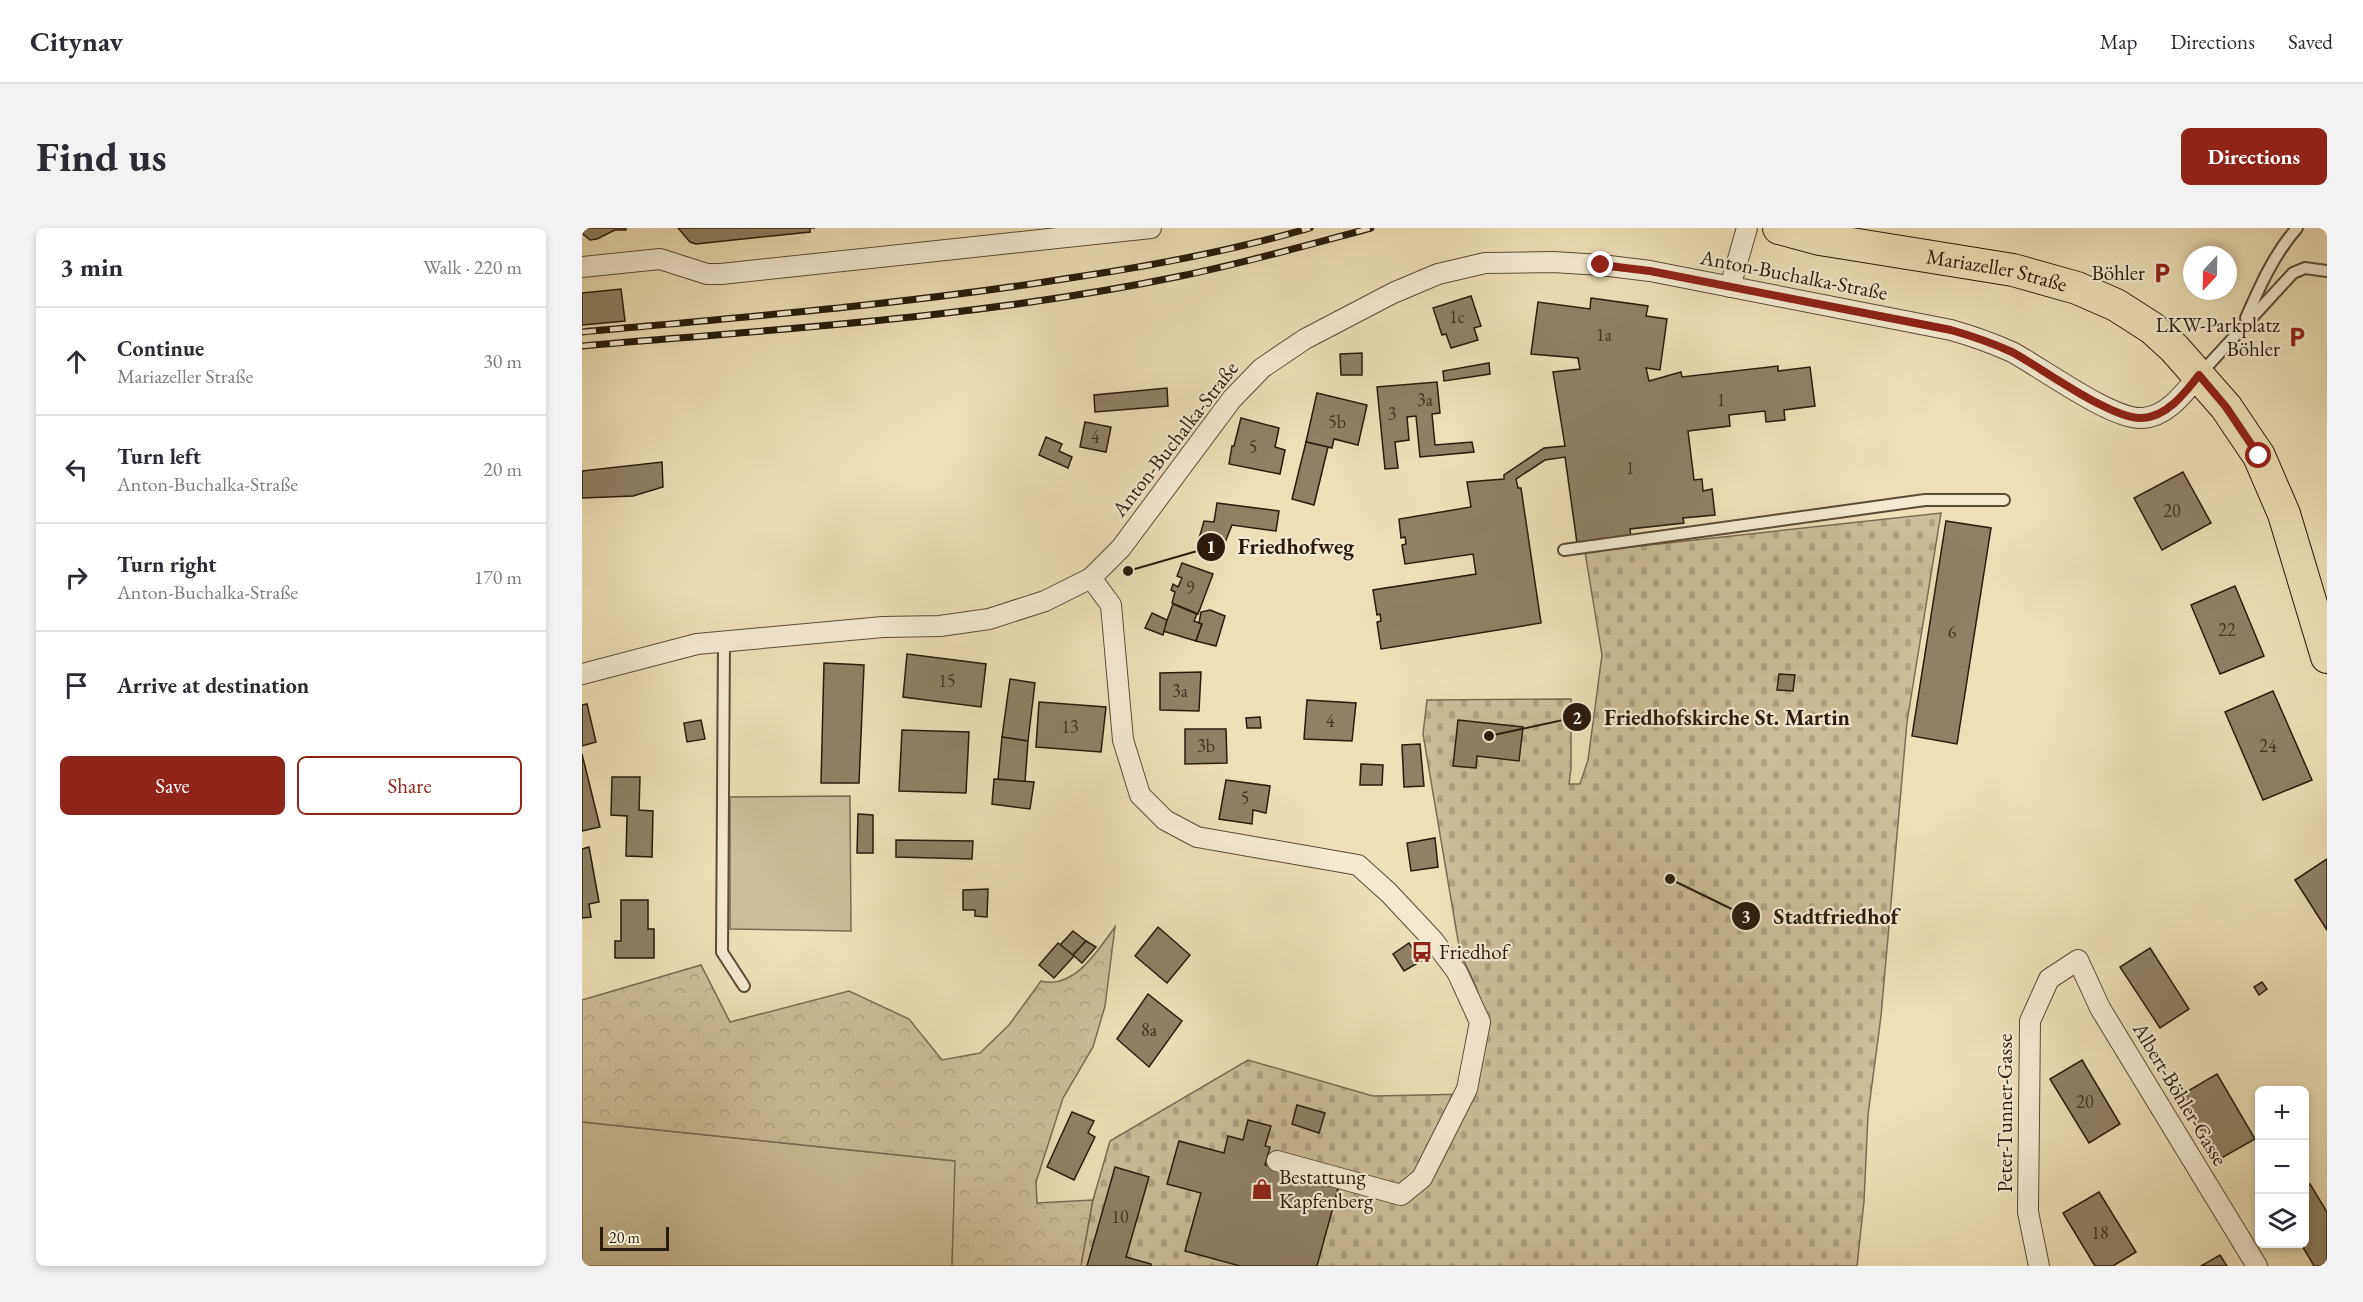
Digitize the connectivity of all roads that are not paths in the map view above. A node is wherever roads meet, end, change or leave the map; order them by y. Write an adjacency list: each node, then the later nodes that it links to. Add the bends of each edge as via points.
1 (1151, 228): 5 (street, via 721,274 660,259)
2 (1747, 228): 7 (street)
3 (1779, 228): 9 (main road, Mariazeller Straße, via 1820,239 2013,270 2077,288 2116,305 2152,328)
4 (2297, 228): 8 (lane, via 2267,272)
5 (582, 267)
6 (2327, 271): 8 (lane, via 2305,268 2293,273)
7 (1730, 287): 9 (street, Anton-Buchalka-Straße, via 1982,339 2012,352 2118,414 2141,419 2158,415 2171,406); 12 (street, Anton-Buchalka-Straße, via 1601,265 1485,263 1438,274 1393,293 1305,339 1262,368 1232,399 1121,548)
8 (2242, 327): 9 (lane)
9 (2199, 375): 14 (main road, Mariazeller Straße, via 2259,456 2284,514)
10 (2004, 500): 11 (lane, via 1924,500)
11 (1564, 550)
12 (1091, 578): 13 (street, Anton-Buchalka-Straße, via 1045,601 989,619 940,626); 18 (street, via 1111,605 1123,740 1140,795 1165,820 1197,837 1358,865 1433,940 1456,972 1480,1022 1467,1089 1422,1178 1401,1195)
13 (724, 640): 15 (street, Anton-Buchalka-Straße); 16 (lane, via 722,952)
14 (2327, 657)
15 (582, 674)
16 (744, 986)
17 (2100, 1008): 19 (street, Peter-Tunner-Gasse, via 2078,960 2049,979 2030,1022 2028,1212); 20 (street, Albert-Böhler-Gasse)
18 (1277, 1161)
19 (2039, 1266)
20 (2257, 1266)

